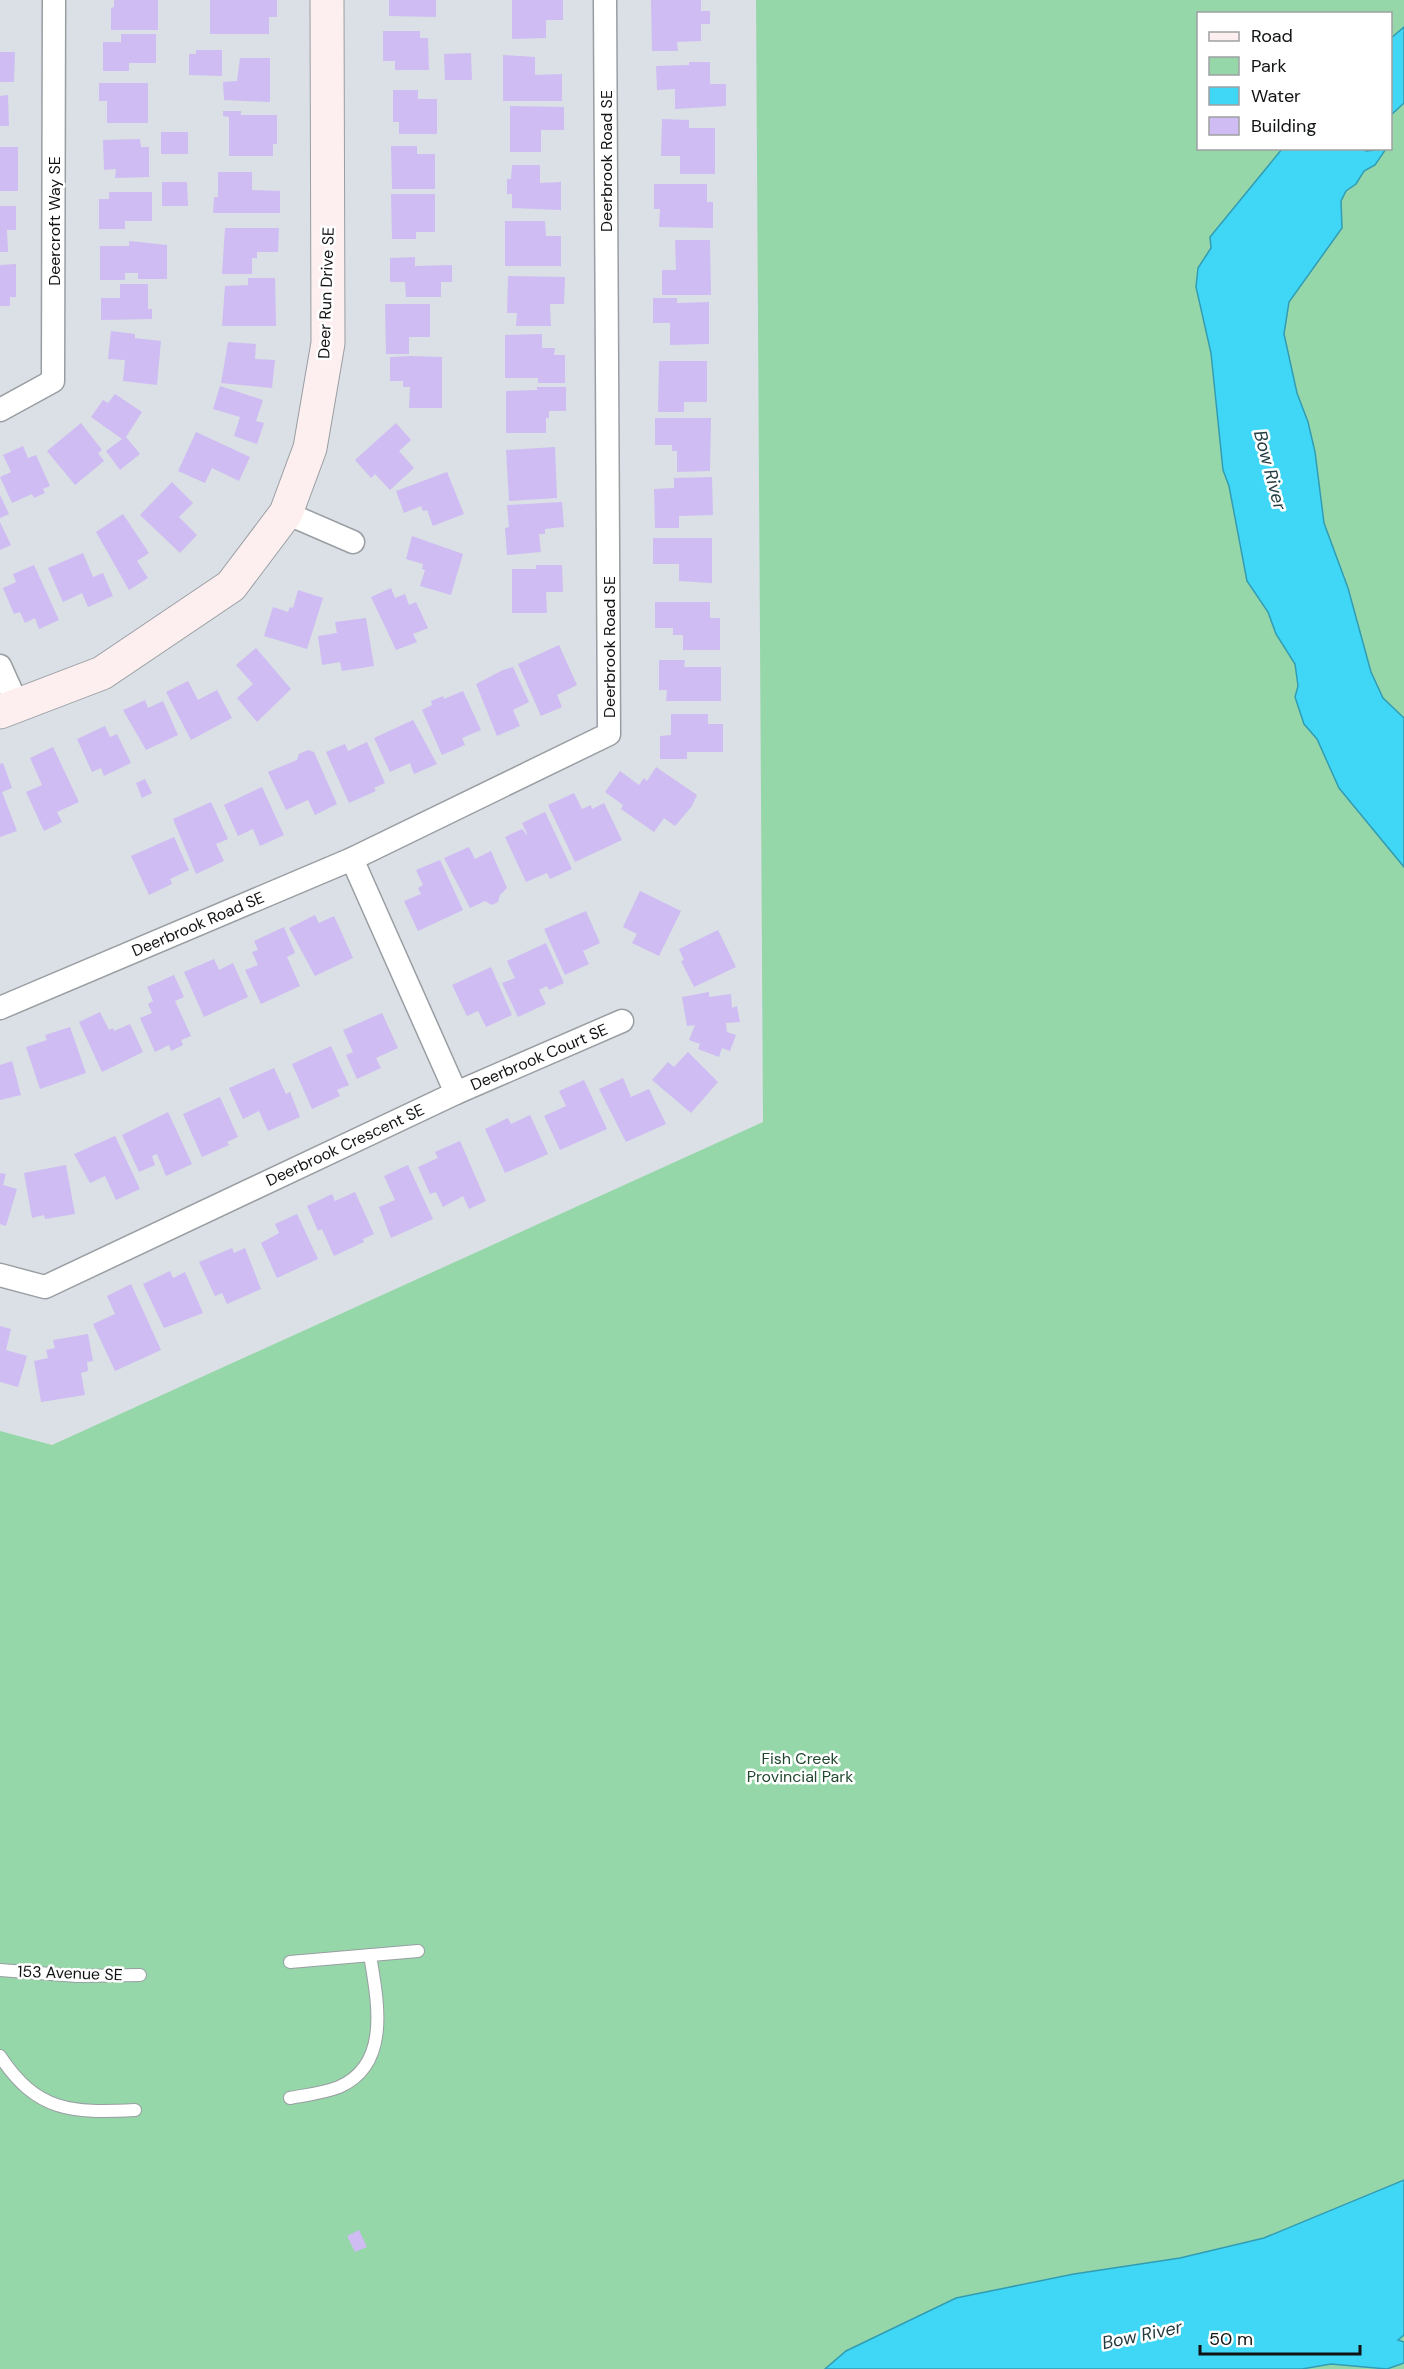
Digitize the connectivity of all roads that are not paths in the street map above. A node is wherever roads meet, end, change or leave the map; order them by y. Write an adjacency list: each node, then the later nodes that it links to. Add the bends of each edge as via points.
1 (54, 0): 4 (street, Deercroft Way SE, via 54,381)
2 (327, 0): 5 (street, Deer Run Drive SE, via 328,343 310,448)
3 (605, 0): 9 (street, Deerbrook Road SE, via 609,734)
4 (0, 410)
5 (286, 513): 6 (street); 8 (street, Deer Run Drive SE, via 231,586 102,674)
6 (353, 542)
7 (0, 666): 8 (street)
8 (9, 709)
9 (352, 859): 10 (street, Deerbrook Road SE); 12 (street)
10 (0, 1008)
11 (622, 1021): 12 (street, Deerbrook Court SE)
12 (456, 1093): 13 (street, Deerbrook Crescent SE, via 45,1287)
13 (0, 1275)
14 (418, 1951): 15 (lane)
15 (370, 1955): 16 (lane); 20 (lane, via 379,2009 373,2051 364,2068 351,2081 329,2090)
16 (291, 1962)
17 (0, 1970): 18 (lane, 153 Avenue SE, via 77,1976)
18 (140, 1975)
19 (0, 2056): 21 (lane, via 20,2084 43,2100 82,2110)
20 (290, 2098)
21 (135, 2110)

